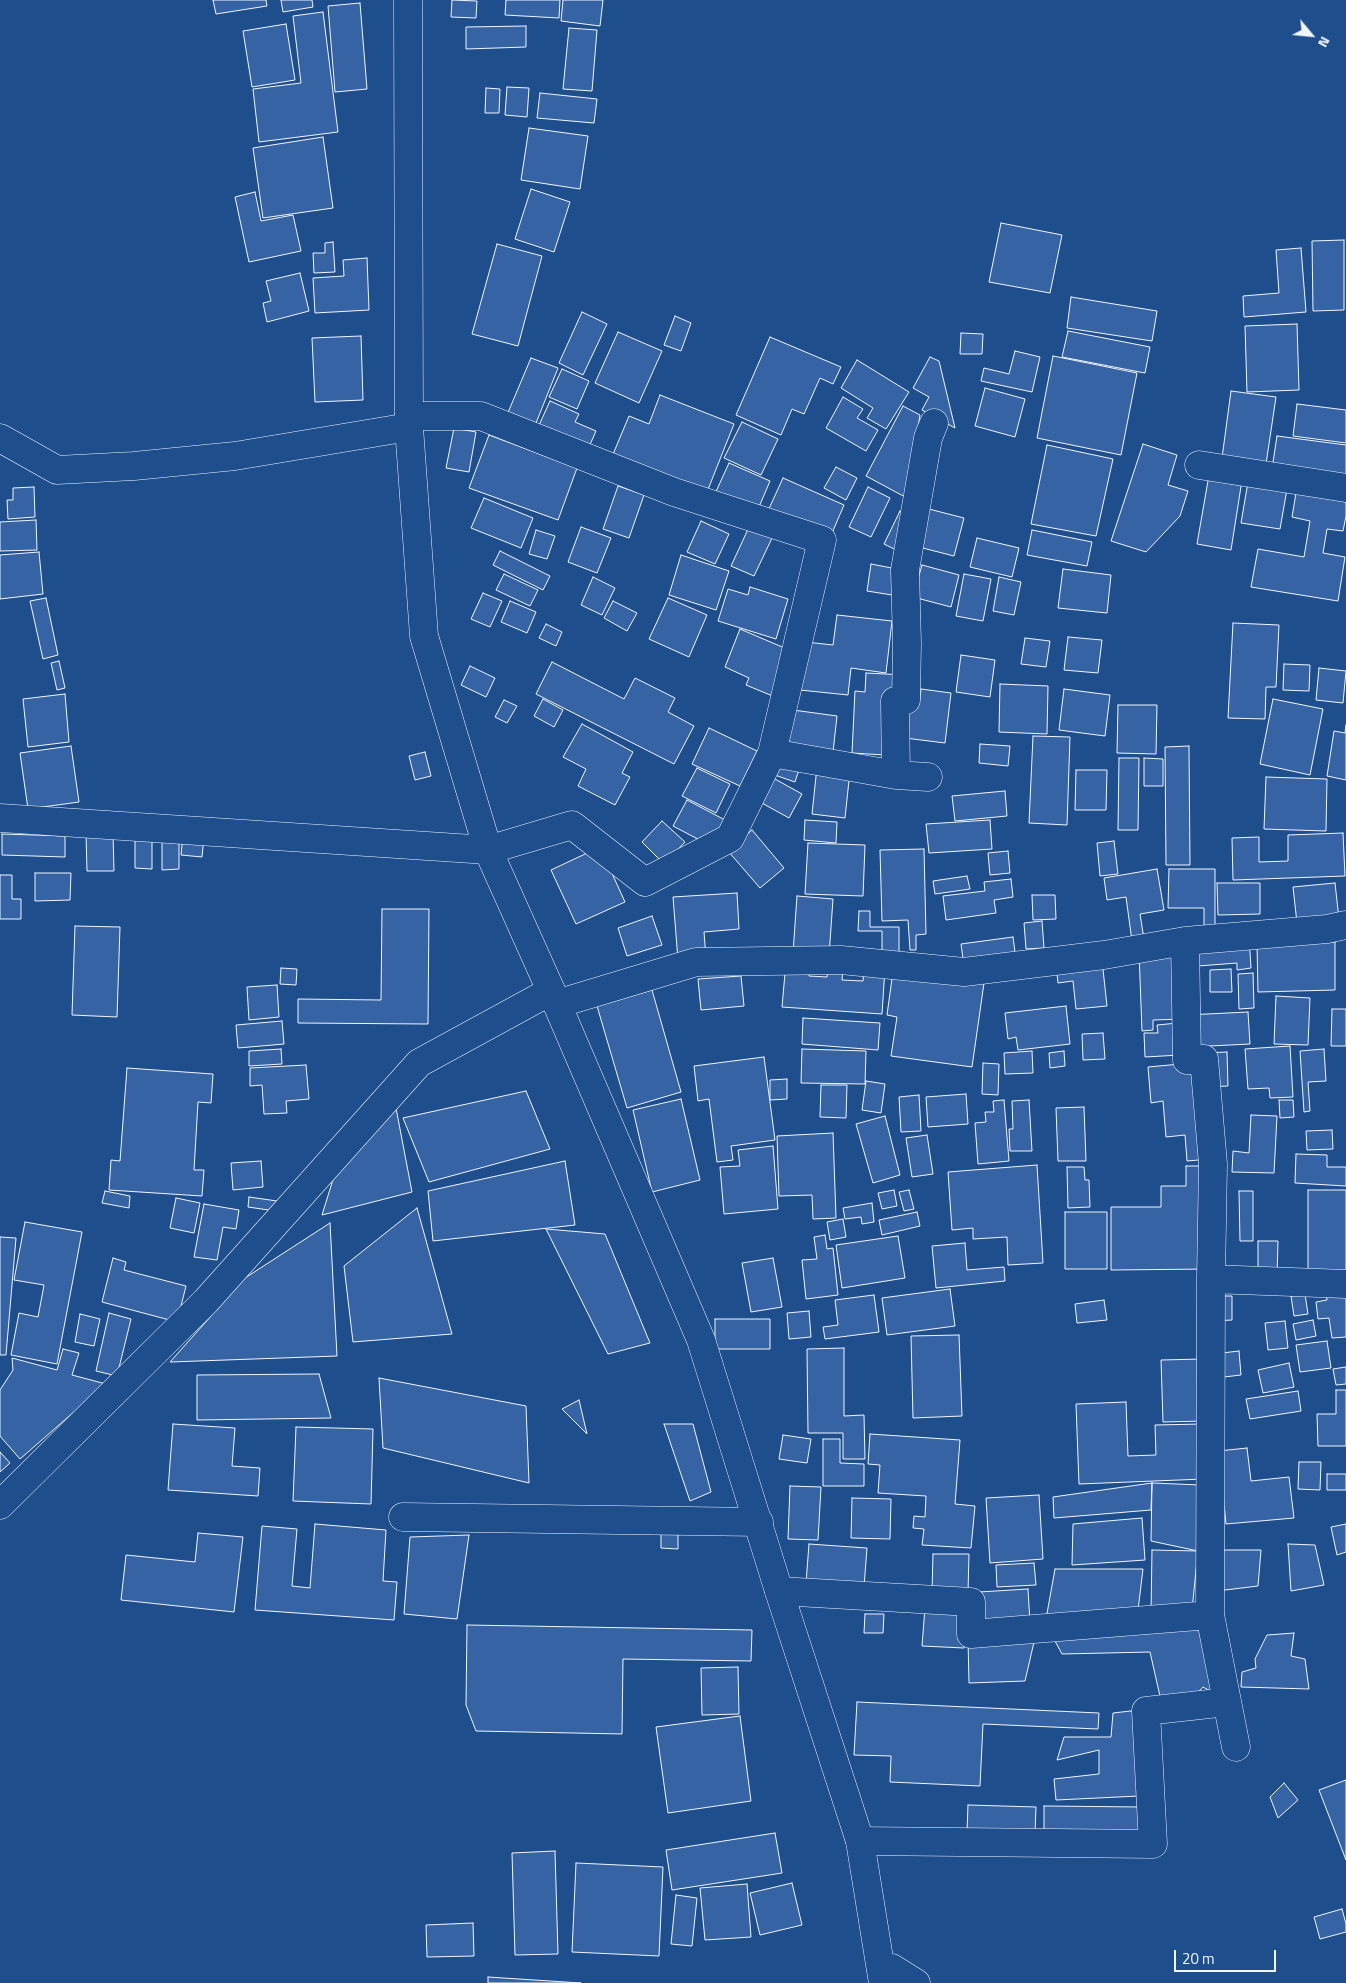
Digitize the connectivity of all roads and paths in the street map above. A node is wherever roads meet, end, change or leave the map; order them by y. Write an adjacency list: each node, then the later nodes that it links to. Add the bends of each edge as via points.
1 (408, 0): 2 (street)
2 (409, 422): 4 (street, via 235,456 57,470); 7 (street, via 481,416 674,492 822,540); 11 (street, via 424,636)
3 (934, 424): 8 (street, via 928,438 905,570 906,700 895,701)
4 (0, 438)
5 (1199, 465): 6 (street)
6 (1346, 488)
7 (772, 753): 8 (street); 11 (street, via 730,838 645,882 572,825)
8 (896, 775): 9 (street)
9 (928, 777)
10 (0, 818): 11 (street)
11 (488, 850): 14 (street)
12 (1346, 925): 13 (street)
13 (1185, 941): 14 (street, via 1104,955 964,972 841,960 696,962); 15 (street, via 1187,1060 1204,1059 1213,1164)
14 (554, 998): 17 (street, via 419,1063 206,1301); 19 (street, via 701,1340)
15 (1210, 1279): 16 (street); 21 (street)
16 (1346, 1284)
17 (0, 1505)
18 (403, 1518): 19 (street)
19 (759, 1522): 20 (street)
20 (779, 1591): 21 (street, via 971,1602 971,1634); 24 (street)
21 (1210, 1615): 22 (street)
22 (1228, 1702): 23 (street); 24 (street, via 1146,1711 1153,1844)
23 (1236, 1747)
24 (860, 1841): 25 (street)
25 (887, 1976): 26 (street)
26 (916, 1983)

